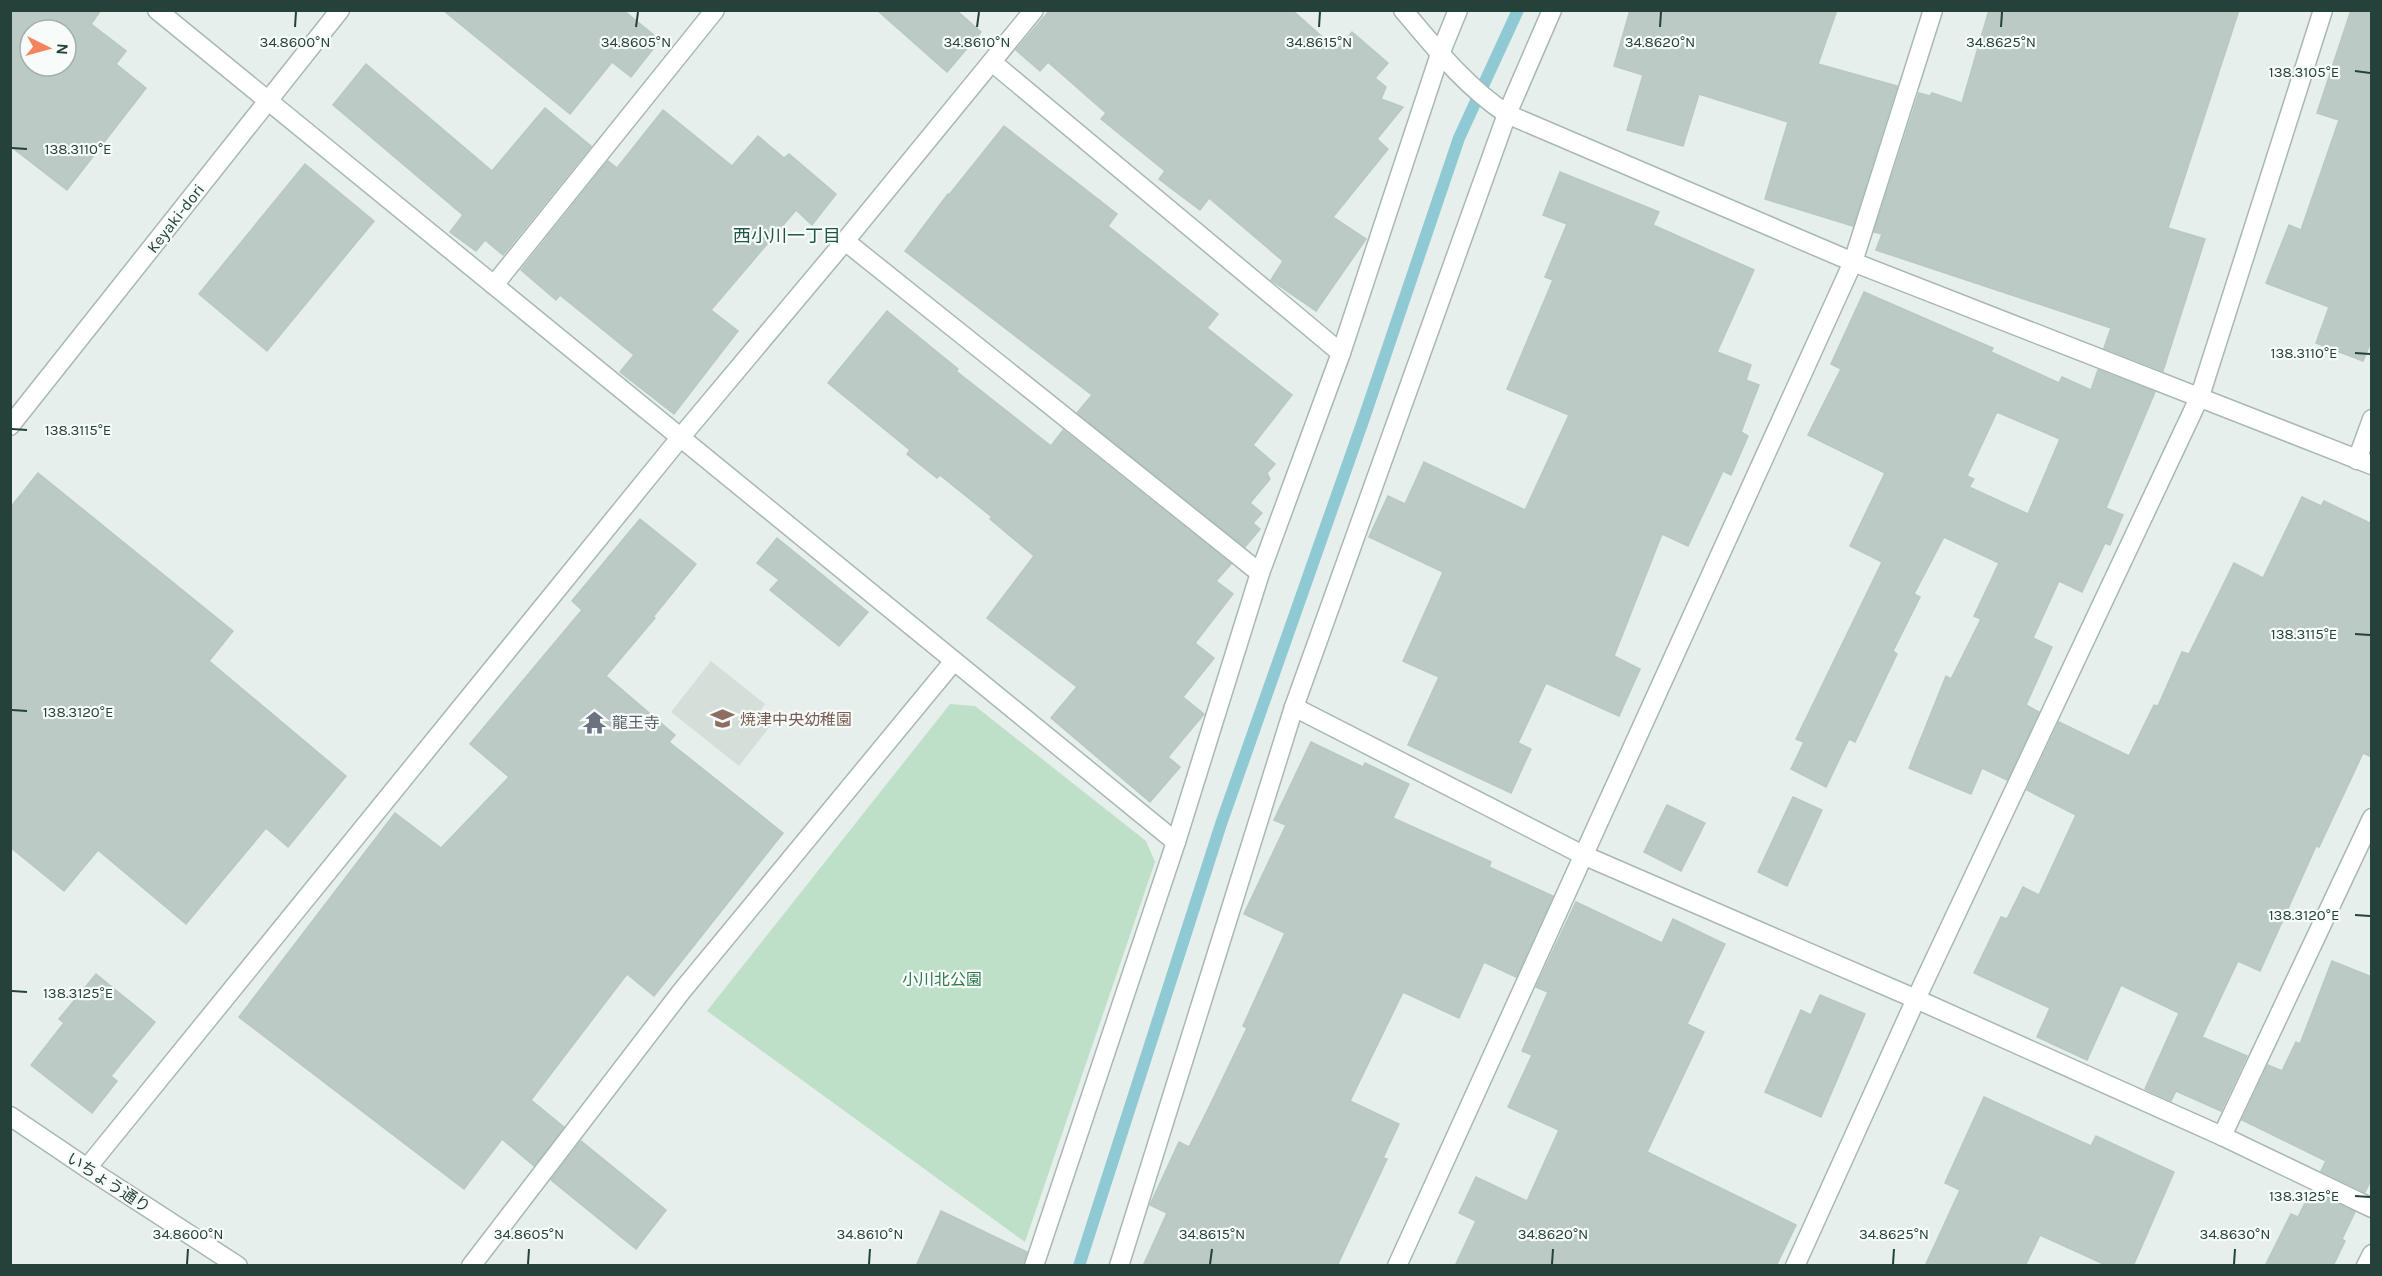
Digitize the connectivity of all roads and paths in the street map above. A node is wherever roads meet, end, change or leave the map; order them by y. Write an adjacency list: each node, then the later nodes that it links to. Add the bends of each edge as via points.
1 (157, 10): 12 (street)
2 (340, 10): 12 (street, Keyaki-dori)
3 (715, 10): 16 (street)
4 (1034, 10): 11 (street)
5 (1403, 10): 10 (street)
6 (1458, 10): 10 (street)
7 (1552, 10): 13 (street)
8 (1933, 10): 15 (street)
9 (2323, 10): 18 (street)
10 (1445, 59): 13 (street); 17 (street)
11 (992, 62): 14 (street); 17 (street)
12 (267, 100): 16 (street); 20 (street, Keyaki-dori)
13 (1500, 109): 15 (street); 25 (street)
14 (845, 241): 21 (street); 23 (street)
15 (1853, 262): 18 (street); 28 (street)
16 (494, 285): 21 (street)
17 (1341, 353): 23 (street)
18 (2200, 396): 22 (street); 29 (street)
19 (2372, 419): 22 (street)
20 (10, 426)
21 (680, 438): 24 (street); 32 (street)
22 (2364, 462)
23 (1260, 573): 27 (street)
24 (954, 661): 27 (street); 36 (street, via 681,992)
25 (1294, 707): 28 (street); 38 (street)
26 (2372, 818): 31 (street)
27 (1176, 842): 37 (street)
28 (1582, 855): 29 (street); 39 (street)
29 (1916, 999): 31 (street); 40 (street)
30 (10, 1116): 32 (street, いちょう通り)
31 (2222, 1136): 33 (street)
32 (87, 1168): 35 (street, いちょう通り)
33 (2372, 1208)
34 (2372, 1254): 41 (street)
35 (238, 1266)
36 (471, 1266)
37 (1034, 1266)
38 (1119, 1266)
39 (1397, 1266)
40 (1795, 1266)
41 (2366, 1266)

